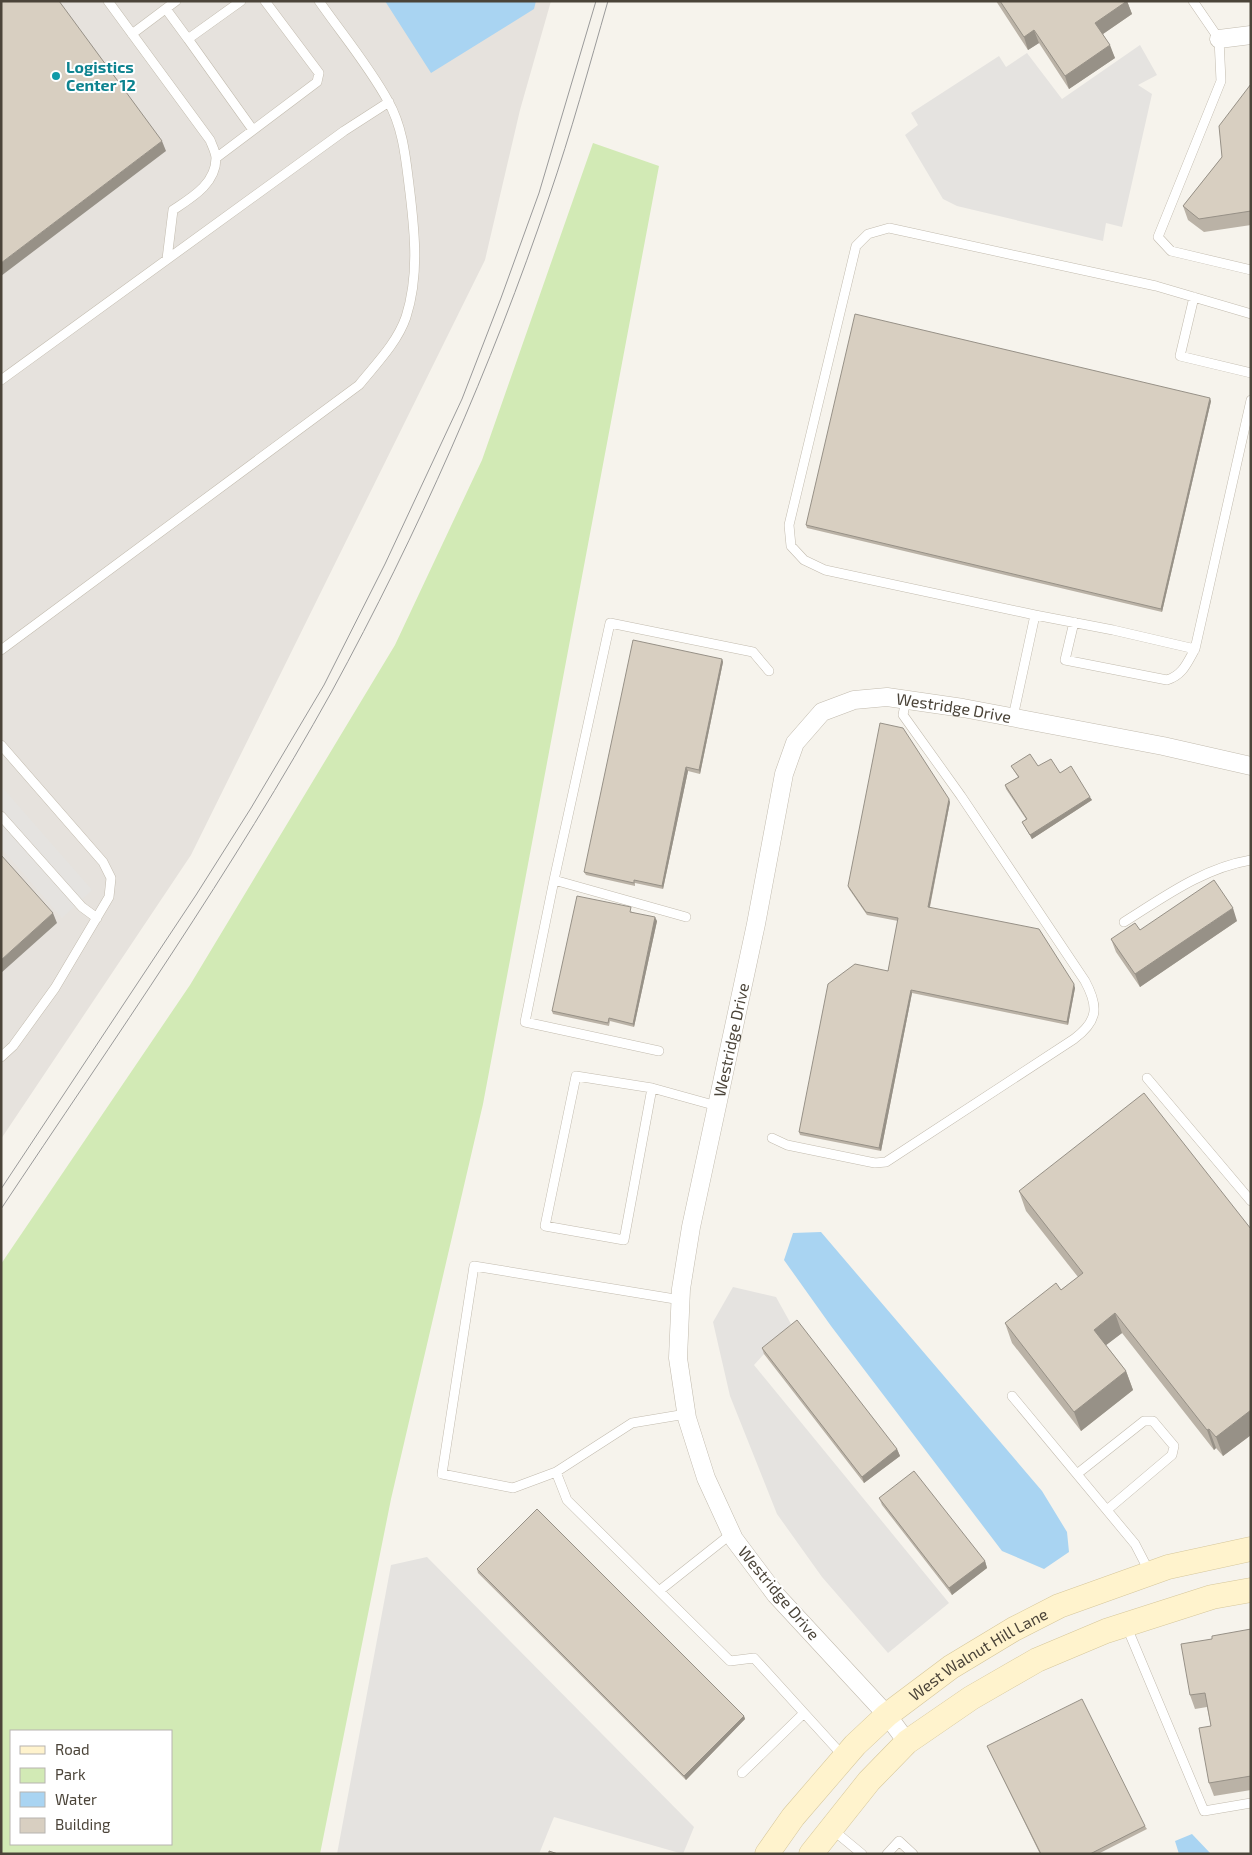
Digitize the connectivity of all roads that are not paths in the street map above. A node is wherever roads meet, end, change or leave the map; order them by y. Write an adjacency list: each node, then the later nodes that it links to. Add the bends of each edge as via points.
1 (108, 1): 8 (lane)
2 (176, 1): 7 (lane)
3 (241, 1): 10 (lane)
4 (265, 1): 13 (lane, via 319,73 317,82)
5 (319, 1): 12 (lane)
6 (1193, 1): 11 (lane)
7 (166, 9): 8 (lane); 10 (lane)
8 (132, 34): 14 (lane, via 210,140)
9 (1251, 36): 11 (street)
10 (188, 39): 13 (lane)
11 (1219, 39): 16 (lane, via 1222,81 1158,237 1170,251)
12 (389, 102): 15 (lane); 25 (lane, via 401,132 416,248 406,318 390,347 359,385)
13 (253, 130): 14 (lane)
14 (216, 158): 15 (lane, via 211,176 199,193 173,210)
15 (167, 259): 20 (lane)
16 (1251, 270)
17 (1194, 297): 18 (lane); 19 (lane, via 1180,356); 22 (lane, via 889,228 868,234 856,246 789,525 791,546 804,560 825,570)
18 (1251, 314)
19 (1251, 373)
20 (1, 380)
21 (1251, 400): 24 (lane)
22 (1035, 615): 23 (lane); 28 (lane)
23 (1074, 622): 24 (lane); 24 (lane, via 1065,660 1167,680 1182,672)
24 (1195, 649)
25 (1, 650)
26 (769, 671): 33 (lane, via 752,652 610,623)
27 (906, 700): 28 (street, Westridge Drive); 41 (street, Westridge Drive, via 887,697 854,700 822,712 795,743 784,774); 42 (lane, via 903,714 1085,981 1092,994 1093,1019 1074,1039 886,1162 865,1161)
28 (1013, 718): 30 (street, Westridge Drive)
29 (1, 745): 35 (lane, via 103,862 110,878 109,898)
30 (1251, 766)
31 (1, 816): 35 (lane, via 82,908)
32 (1251, 860): 36 (lane, via 1191,880)
33 (554, 880): 34 (lane); 37 (lane, via 526,1022)
34 (686, 917)
35 (97, 918): 38 (lane, via 55,988 13,1046)
36 (1124, 922)
37 (659, 1051)
38 (1, 1057)
39 (1147, 1078): 43 (lane)
40 (652, 1088): 40 (lane, via 576,1076 545,1226 624,1240); 41 (lane)
41 (717, 1106): 44 (street, Westridge Drive, via 691,1227)
42 (772, 1138)
43 (1251, 1201)
44 (681, 1300): 46 (street, Westridge Drive, via 678,1358); 47 (lane, via 474,1266 442,1474 513,1488)
45 (1012, 1396): 48 (lane)
46 (686, 1414): 47 (lane, via 632,1423); 50 (street, Westridge Drive, via 706,1478)
47 (556, 1472): 54 (lane, via 566,1500)
48 (1077, 1474): 49 (lane); 49 (lane, via 1144,1422 1153,1421 1164,1433 1174,1446 1172,1455)
49 (1107, 1510): 52 (lane, via 1135,1544)
50 (732, 1534): 54 (lane); 57 (street, Westridge Drive, via 776,1595)
51 (1251, 1549): 52 (main road, West Walnut Hill Lane)
52 (1150, 1573): 57 (main road, West Walnut Hill Lane, via 1059,1606 1014,1629 951,1667)
53 (1251, 1590): 55 (main road, West Walnut Hill Lane, via 1212,1597)
54 (659, 1591): 56 (lane, via 730,1661 754,1658)
55 (1126, 1624): 58 (main road, West Walnut Hill Lane, via 1037,1660 971,1698); 61 (lane, via 1204,1811)
56 (804, 1713): 59 (lane); 60 (lane)
57 (887, 1715): 58 (street, Westridge Drive); 59 (main road, West Walnut Hill Lane)
58 (907, 1742): 62 (main road, West Walnut Hill Lane, via 869,1781)
59 (844, 1757): 63 (main road, West Walnut Hill Lane)
60 (742, 1773)
61 (1251, 1803)
62 (831, 1828): 64 (main road, West Walnut Hill Lane); 65 (lane)
63 (766, 1854)
64 (811, 1854)
65 (862, 1854)
66 (887, 1854): 67 (lane, via 900,1841)
67 (913, 1854)

